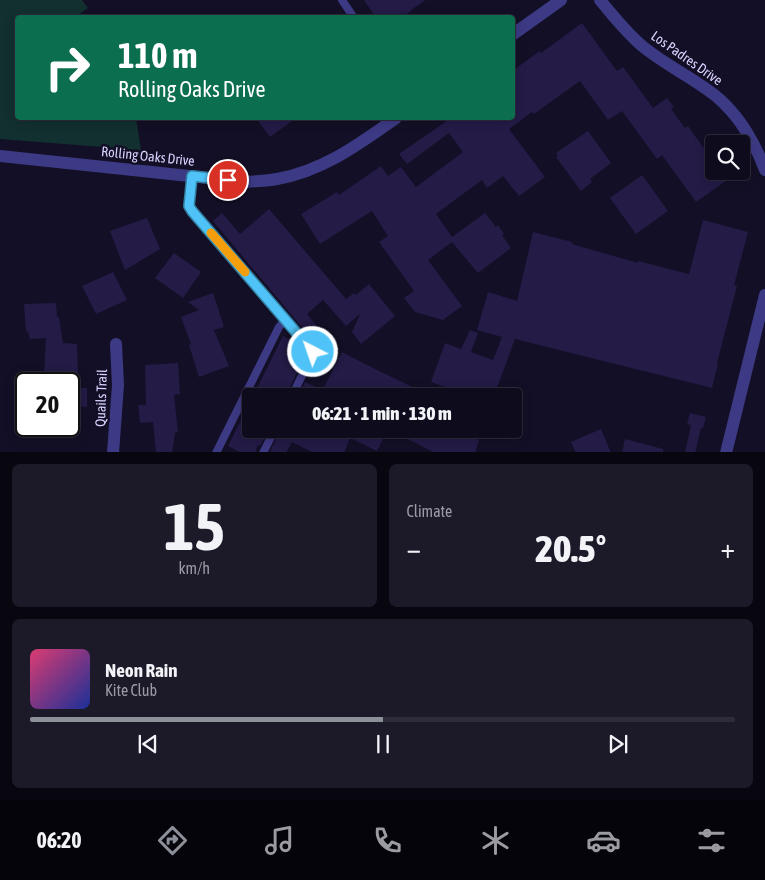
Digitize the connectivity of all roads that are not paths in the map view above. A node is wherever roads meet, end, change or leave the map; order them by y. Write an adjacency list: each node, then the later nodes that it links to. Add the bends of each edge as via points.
1 (342, 0): 4 (lane)
2 (561, 0): 5 (street)
3 (600, 0): 8 (street, Los Padres Drive, via 624,30 642,46 707,89 736,117 758,151)
4 (352, 15)
5 (515, 33)
6 (393, 120): 9 (street, Rolling Oaks Drive, via 325,165 304,172 246,182)
7 (0, 156): 9 (street, Rolling Oaks Drive)
8 (765, 170)
9 (192, 176): 11 (lane, via 189,206 192,211)
10 (765, 295): 18 (street)
11 (285, 320): 13 (lane, via 313,352); 16 (lane)
12 (116, 344): 15 (street, Quails Trail, via 118,385)
13 (296, 388)
14 (270, 438): 17 (lane)
15 (113, 452)
16 (216, 452)
17 (263, 452)
18 (726, 452)

